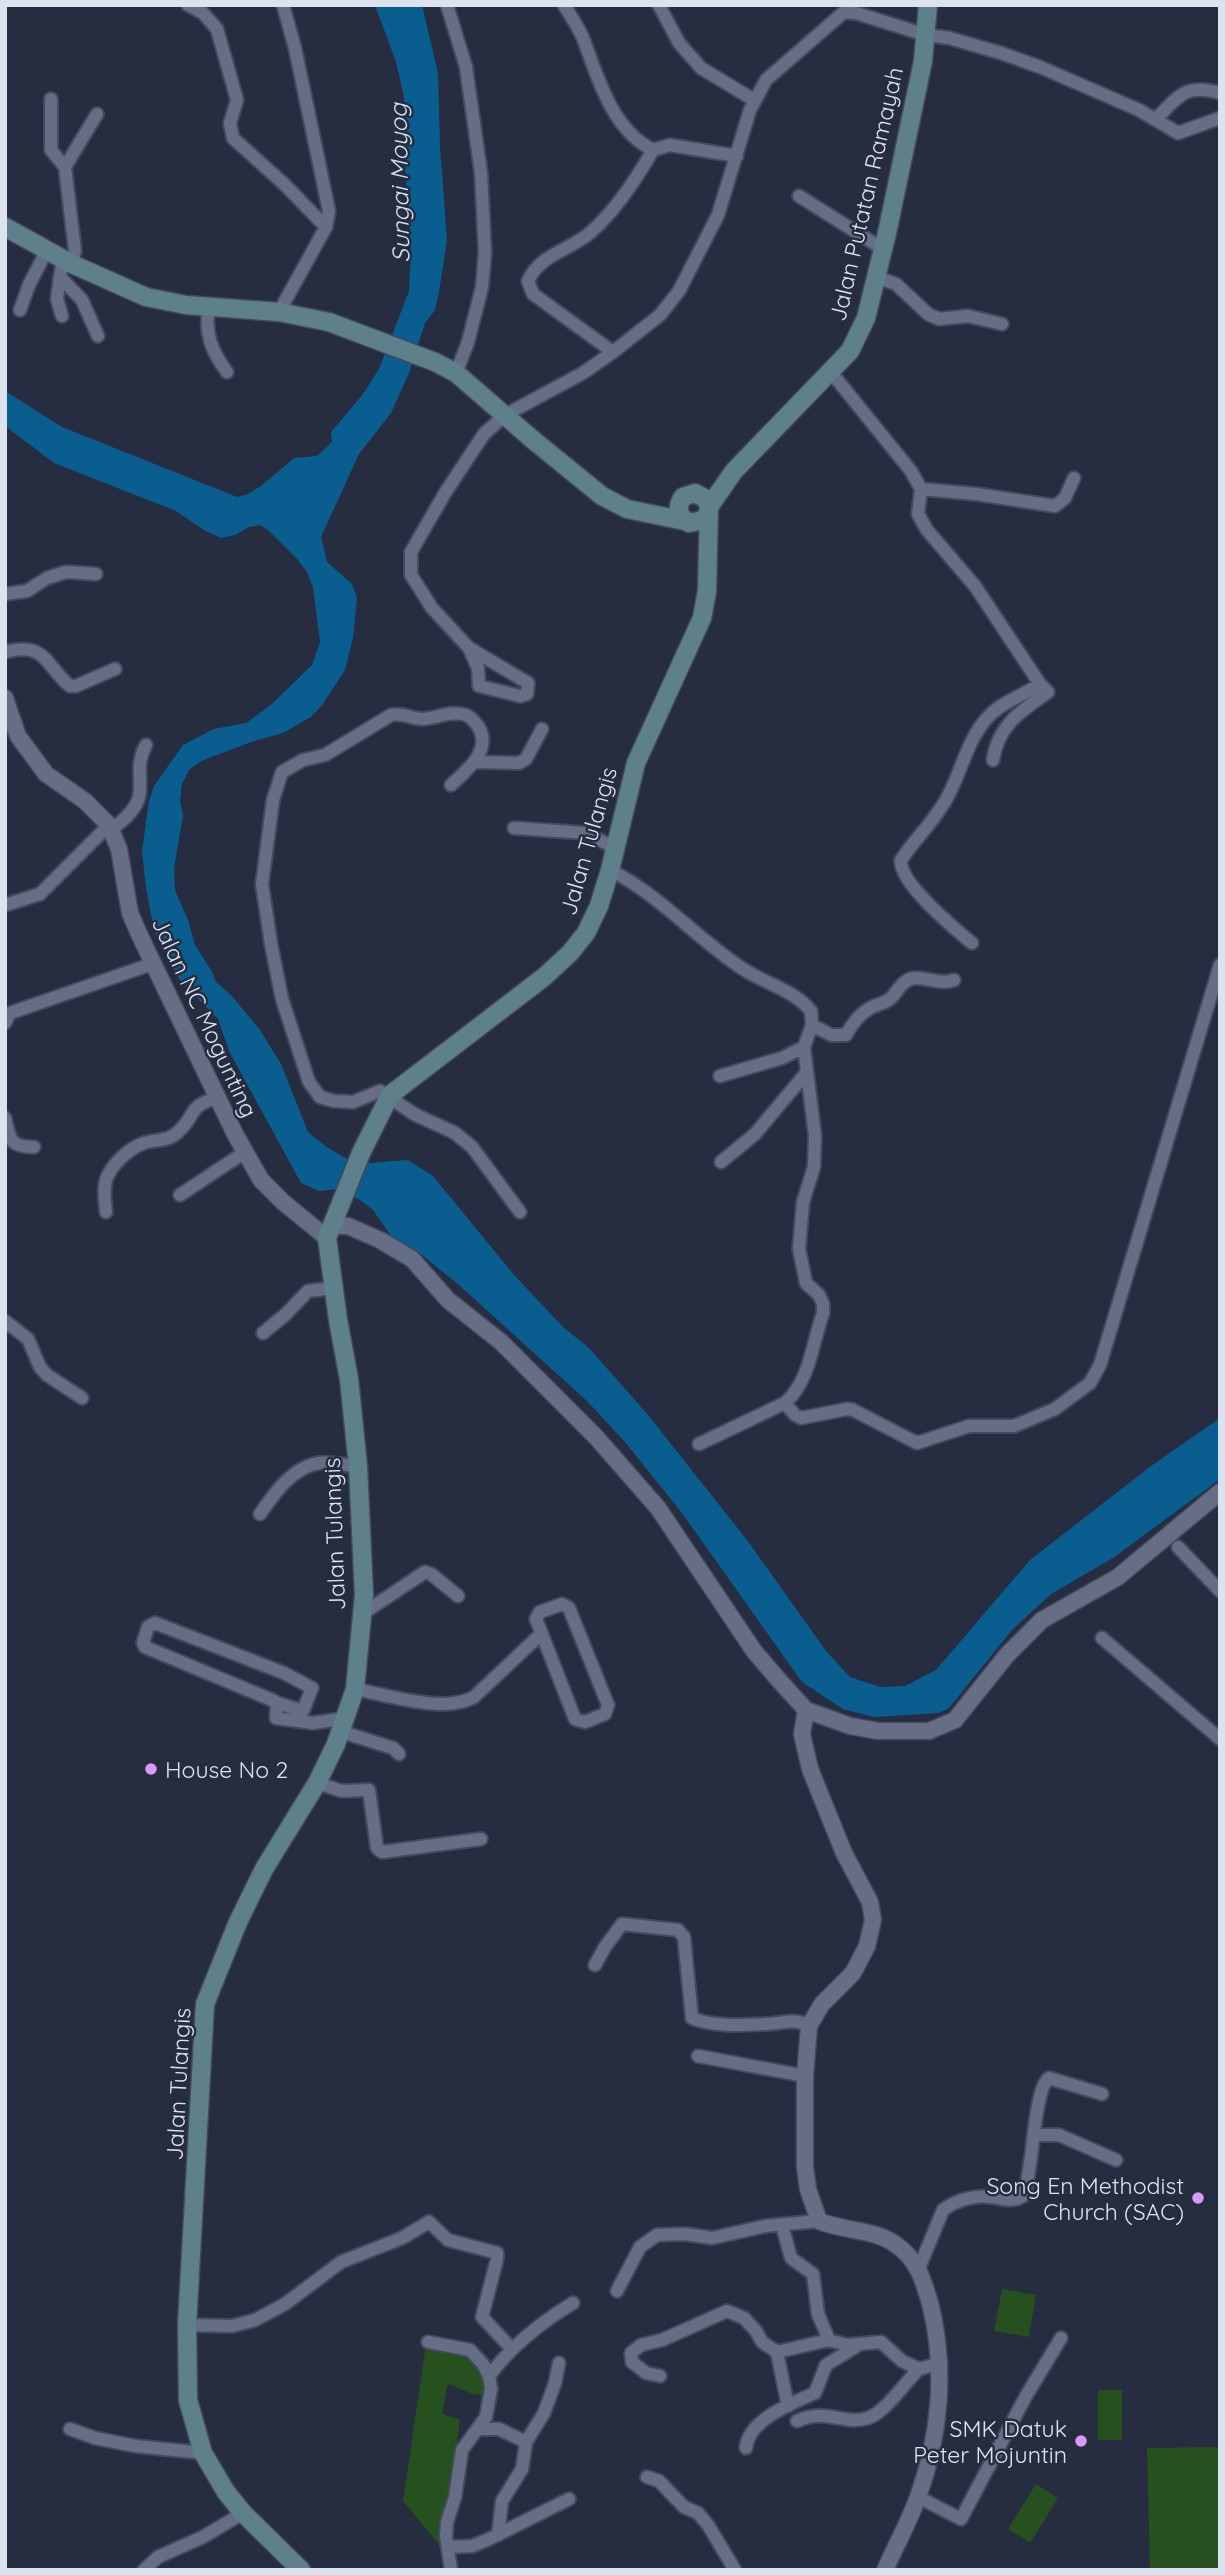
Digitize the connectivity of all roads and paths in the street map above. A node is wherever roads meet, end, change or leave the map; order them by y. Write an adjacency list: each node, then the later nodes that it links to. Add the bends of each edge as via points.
1 (188, 5): 19 (street, via 218,29 237,100 230,123 233,138)
2 (283, 5): 19 (street, via 328,195)
3 (447, 5): 32 (street, via 466,67 481,173 485,253 482,287)
4 (565, 5): 14 (street, via 627,133)
5 (659, 5): 10 (street, via 679,43 701,68)
6 (928, 5): 7 (main road, Jalan Putatan Ramayah)
7 (926, 35): 10 (street, via 844,12 766,80); 13 (street, via 1040,66); 20 (main road, Jalan Putatan Ramayah)
8 (1220, 93): 13 (street, via 1195,88 1184,92)
9 (51, 99): 16 (street, via 51,150)
10 (754, 100): 15 (street)
11 (97, 114): 16 (street)
12 (1220, 118): 13 (street, via 1178,132)
13 (1156, 119)
14 (653, 150): 15 (street, via 670,145); 29 (street, via 597,225 548,257 528,281 533,294)
15 (737, 156): 29 (street, via 718,215 679,291 660,315)
16 (65, 167): 21 (street, via 75,251)
17 (799, 196): 20 (street)
18 (5, 227): 21 (main road)
19 (326, 227): 25 (street)
20 (883, 249): 22 (main road, Jalan Putatan Ramayah)
21 (60, 262): 23 (main road, via 146,297); 24 (street, via 29,285); 26 (street, via 57,299); 28 (street)
22 (876, 277): 27 (street, via 900,286 939,319 968,316); 30 (main road, Jalan Putatan Ramayah, via 857,340)
23 (209, 308): 25 (main road); 31 (street, via 208,337)
24 (20, 310)
25 (279, 312): 32 (main road, via 356,330)
26 (62, 316)
27 (1002, 324)
28 (98, 335)
29 (613, 352): 33 (street)
30 (830, 371): 35 (street); 37 (main road, Jalan Putatan Ramayah)
31 (227, 372)
32 (456, 373): 33 (main road)
33 (505, 415): 38 (main road, via 602,496); 44 (street, via 467,458 411,552 411,575 420,591)
34 (1074, 478): 35 (street, via 1065,498 1055,506)
35 (921, 489): 46 (street, via 918,514 927,530 975,586)
36 (680, 502): 37 (main road, via 687,494); 38 (main road); 39 (main road, via 679,512)
37 (706, 504): 39 (main road, via 704,520); 40 (main road, Jalan Tulangis)
38 (627, 509): 39 (main road)
39 (687, 522): 40 (main road, Jalan Tulangis)
40 (706, 553): 56 (main road, Jalan Tulangis, via 702,618 636,763)
41 (96, 574): 42 (street, via 66,572 27,591)
42 (5, 594)
43 (5, 652): 45 (street, via 22,650 44,656 70,686)
44 (484, 664)
45 (115, 669)
46 (1040, 684): 51 (street, via 1048,692 1015,717 996,743); 59 (street, via 987,717 949,794 901,860 903,870 934,911)
47 (5, 698): 48 (street, Jalan NC Mogunting)
48 (8, 720): 54 (street, Jalan NC Mogunting, via 46,774 85,801)
49 (542, 729): 52 (street, via 526,759 519,763)
50 (146, 745): 54 (street, via 141,753 138,799 128,816)
51 (993, 760)
52 (476, 762): 53 (street); 68 (street, via 482,748 474,720 453,713 416,719 399,713 325,755 282,772 273,800 262,884 282,999 309,1082 320,1097 334,1101 353,1102 380,1091)
53 (451, 785)
54 (110, 828): 58 (street, via 40,894); 60 (street, Jalan NC Mogunting, via 119,849 130,913)
55 (514, 828): 56 (street, via 586,833)
56 (615, 848): 57 (main road, Jalan Tulangis)
57 (610, 870): 64 (street, via 644,890 743,969 796,996 811,1011); 68 (main road, Jalan Tulangis, via 586,933 569,953)
58 (5, 905)
59 (972, 943)
60 (152, 964): 63 (street, via 10,1013); 69 (street, Jalan NC Mogunting)
61 (1220, 965): 82 (street, via 1100,1365 1090,1383 1055,1409 1014,1426 968,1426 917,1443 853,1410 801,1418)
62 (954, 980): 64 (street, via 909,979 890,999 863,1013 846,1035 831,1035)
63 (5, 1023)
64 (812, 1025): 65 (street)
65 (804, 1047): 66 (street); 67 (street)
66 (807, 1072): 73 (street, via 755,1134); 82 (street, via 814,1167 803,1202 799,1259 806,1283 819,1295 823,1313 800,1387)
67 (720, 1076)
68 (390, 1095): 76 (street, via 414,1114 467,1142); 77 (main road, Jalan Tulangis)
69 (218, 1098): 72 (street, Jalan NC Mogunting); 75 (street, via 196,1106 180,1131 167,1140 138,1146 116,1165 107,1178)
70 (5, 1118): 71 (street, via 9,1139)
71 (34, 1147)
72 (245, 1153): 74 (street); 77 (street, Jalan NC Mogunting, via 261,1180 283,1202)
73 (722, 1162)
74 (180, 1195)
75 (106, 1212)
76 (520, 1212)
77 (330, 1232): 78 (main road, Jalan Tulangis); 95 (street, via 348,1226 412,1259 448,1300 501,1342 596,1437 658,1508 754,1651)
78 (334, 1288): 80 (street, via 307,1291); 84 (main road, Jalan Tulangis)
79 (5, 1321): 81 (street, via 28,1339 47,1375)
80 (263, 1333)
81 (82, 1398)
82 (785, 1403): 83 (street)
83 (699, 1444)
84 (358, 1466): 86 (street, via 316,1463 290,1478); 90 (main road, Jalan Tulangis)
85 (1220, 1492): 95 (street, via 1125,1571 1042,1620 947,1725 929,1731 878,1731)
86 (260, 1514)
87 (1178, 1547): 88 (street)
88 (1220, 1591)
89 (457, 1596): 90 (street, via 425,1572)
90 (362, 1614): 93 (main road, Jalan Tulangis)
91 (541, 1634): 91 (street, via 575,1719 584,1722 605,1714 608,1705 566,1605 540,1612 536,1619); 93 (street, via 464,1702 439,1704)
92 (1102, 1638): 98 (street)
93 (355, 1689): 97 (main road, Jalan Tulangis)
94 (277, 1703): 94 (street, via 145,1647 148,1627 155,1623 312,1688 303,1711); 96 (street, via 276,1718)
95 (806, 1710): 103 (street, via 802,1734 810,1769 834,1831 870,1902 873,1920 867,1946 853,1973)
96 (313, 1723): 97 (street); 97 (street)
97 (343, 1729): 99 (street); 100 (main road, Jalan Tulangis)
98 (1220, 1739)
99 (400, 1754)
100 (317, 1783): 101 (street, via 372,1793 377,1848 382,1853); 114 (main road, Jalan Tulangis, via 264,1869 205,2004)
101 (481, 1839)
102 (595, 1965): 103 (street, via 624,1923 678,1930 684,1937 692,2018 732,2024)
103 (801, 2022): 105 (street)
104 (698, 2056): 105 (street)
105 (798, 2075): 109 (street, via 805,2167)
106 (1102, 2094): 107 (street, via 1049,2078 1041,2088)
107 (1035, 2135): 108 (street, via 1066,2137); 111 (street, via 1023,2196 1015,2200 964,2199 948,2206)
108 (1116, 2160)
109 (815, 2221): 110 (street); 111 (street, via 888,2240)
110 (782, 2225): 112 (street, via 712,2238 657,2235 640,2247); 116 (street, via 791,2258 813,2274 818,2314)
111 (919, 2268): 121 (street)
112 (617, 2291)
113 (573, 2302): 119 (street)
114 (187, 2325): 119 (street, via 232,2326 255,2320 285,2304 341,2262 429,2222 448,2240 497,2253 482,2317); 132 (main road, Jalan Tulangis, via 188,2400)
115 (1061, 2338): 134 (street, via 961,2519)
116 (829, 2340): 118 (street, via 839,2345); 120 (street)
117 (428, 2342): 124 (street, via 470,2350)
118 (859, 2344): 123 (street, via 881,2342); 126 (street, via 823,2368 815,2393)
119 (511, 2348): 124 (street)
120 (777, 2352): 125 (street, via 762,2342 744,2318 727,2311 635,2348 632,2362 646,2373); 126 (street)
121 (940, 2362): 123 (street); 134 (street, via 937,2416)
122 (559, 2363): 130 (street, via 544,2413)
123 (919, 2369): 127 (street, via 872,2416 851,2420 821,2415)
124 (489, 2376): 129 (street, via 490,2404)
125 (660, 2376)
126 (788, 2406): 131 (street, via 749,2435)
127 (797, 2421)
128 (70, 2429): 132 (street, via 135,2446)
129 (480, 2429): 130 (street, via 499,2429); 138 (street, via 462,2450 447,2522)
130 (526, 2442): 137 (street, via 524,2464 502,2501)
131 (746, 2448)
132 (203, 2453): 136 (main road, Jalan Tulangis)
133 (647, 2477): 142 (street, via 659,2481 684,2507 698,2514)
134 (918, 2497): 143 (street)
135 (569, 2499): 137 (street)
136 (243, 2513): 139 (street, via 158,2557); 140 (main road, Jalan Tulangis)
137 (498, 2535): 138 (street, via 472,2546)
138 (448, 2547): 141 (street)
139 (144, 2570)
140 (300, 2570)
141 (451, 2570)
142 (735, 2570)
143 (885, 2570)

